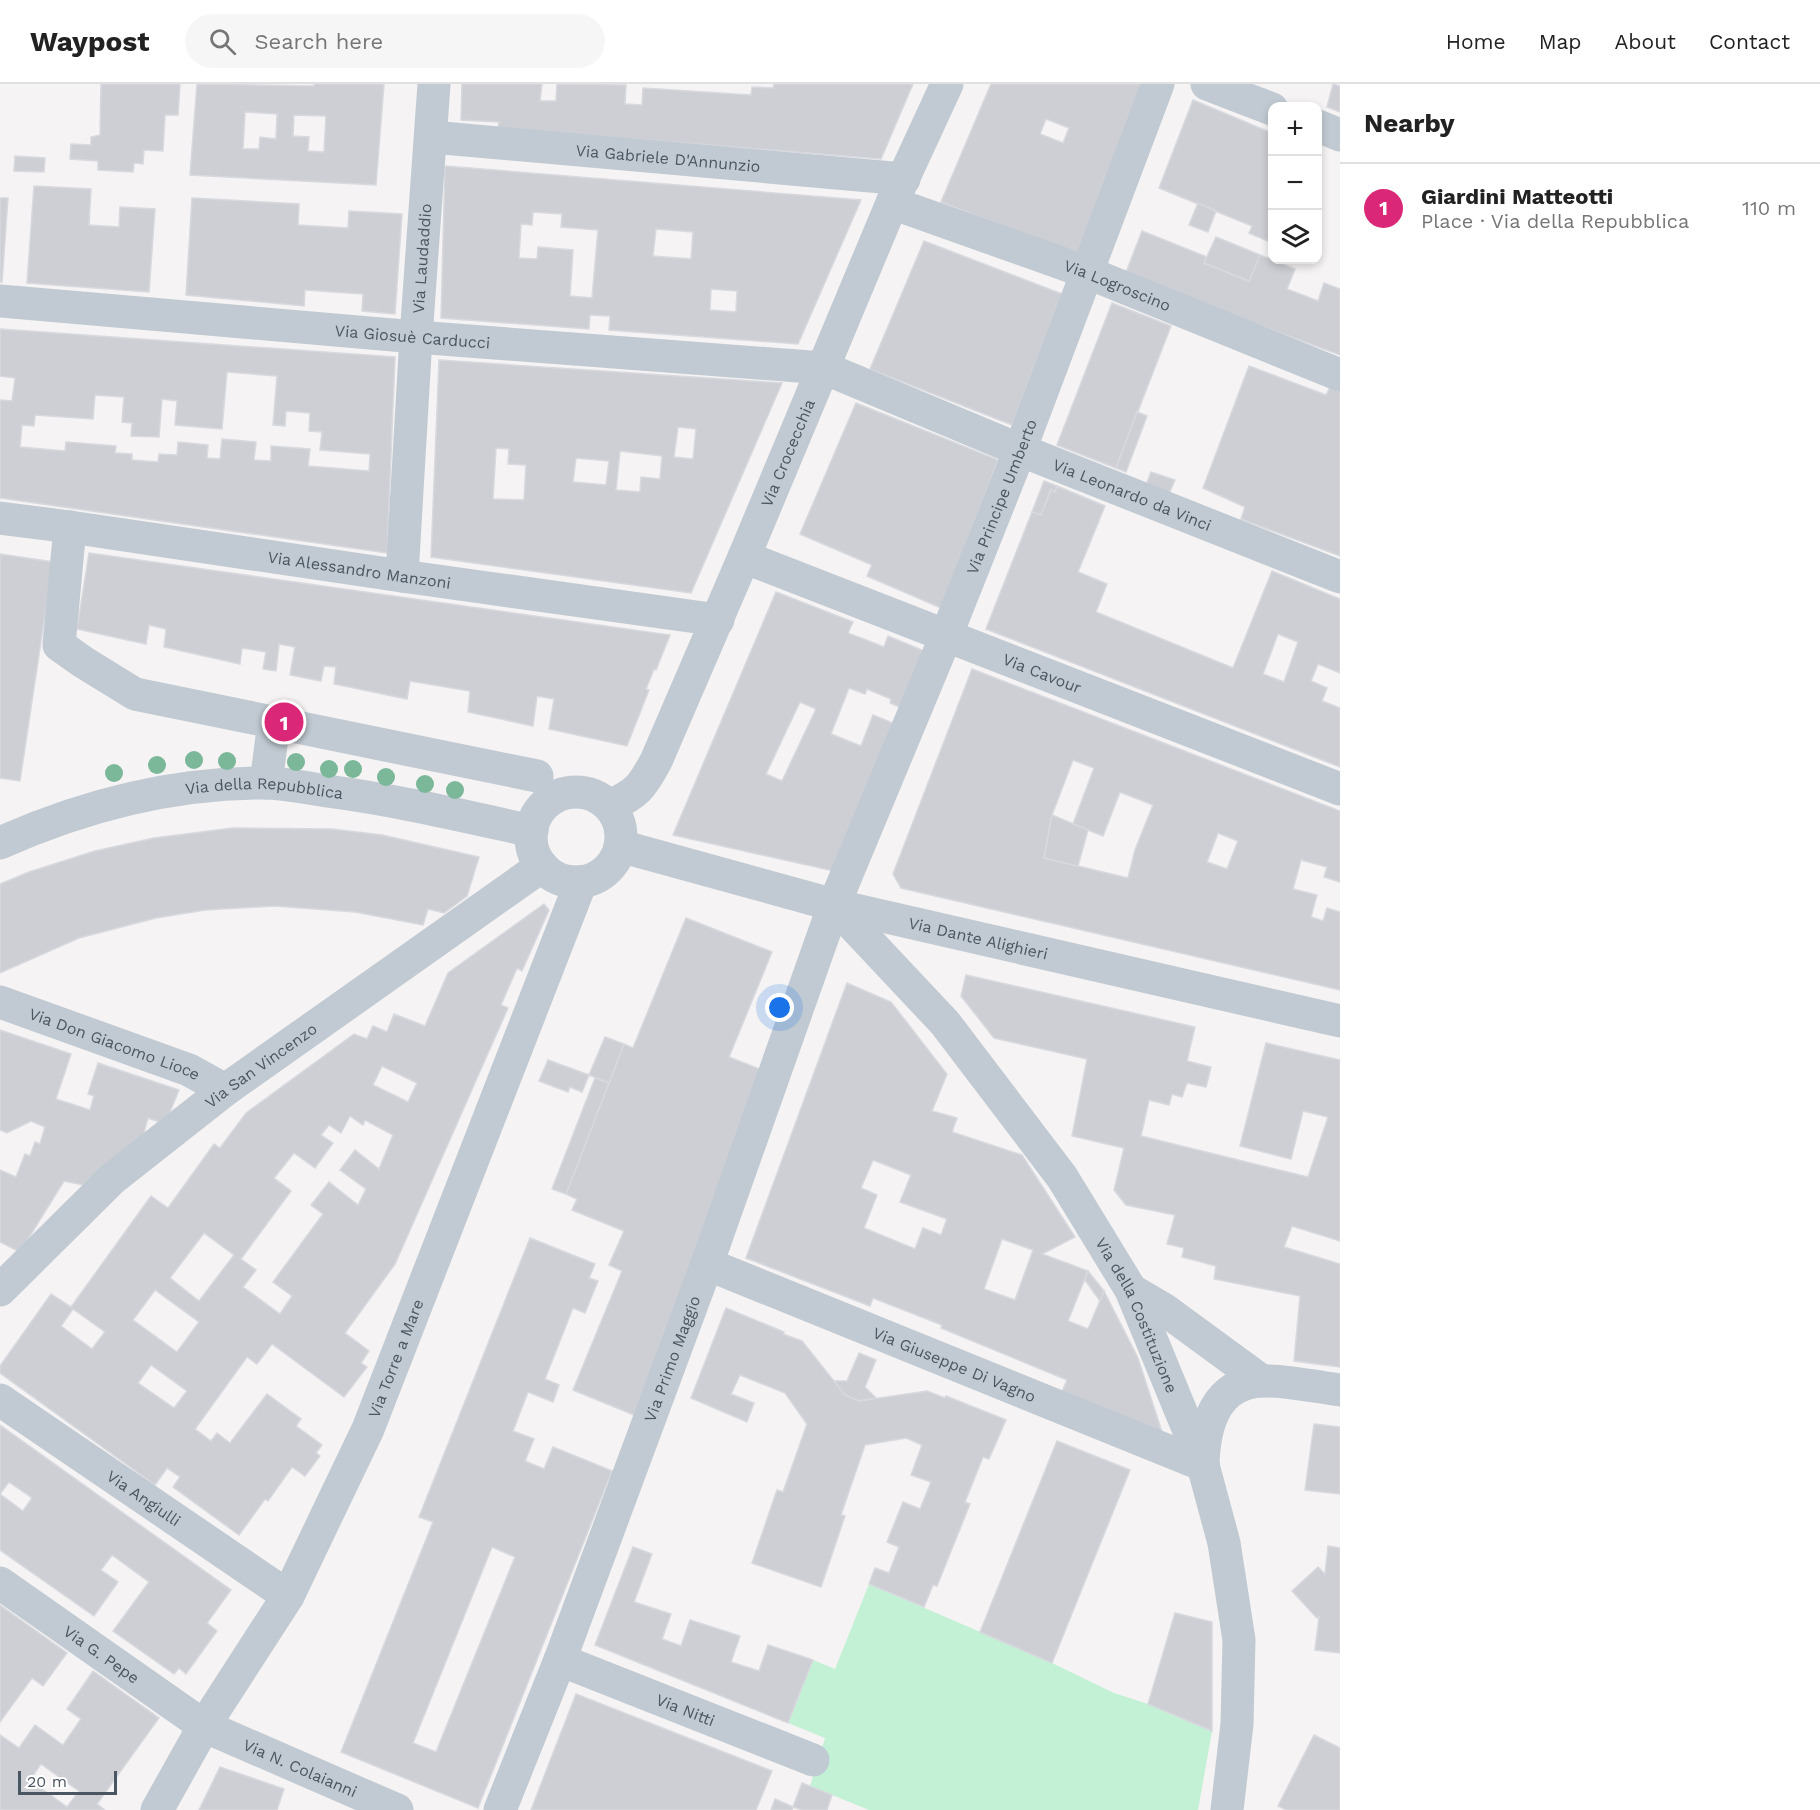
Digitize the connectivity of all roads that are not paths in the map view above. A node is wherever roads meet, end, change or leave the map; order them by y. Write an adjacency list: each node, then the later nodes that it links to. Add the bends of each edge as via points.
1 (434, 84): 8 (street, Via Laudaddio)
2 (947, 84): 9 (street, Via Crocecchia)
3 (1158, 84): 10 (street, Via Principe Umberto)
4 (1207, 84): 5 (street)
5 (1268, 107)
6 (1322, 128): 7 (street)
7 (1340, 135)
8 (432, 137): 9 (street, Via Gabriele D'Annunzio); 12 (street, Via Laudaddio)
9 (898, 191): 10 (street, Via Logroscino); 13 (street, Via Crocecchia)
10 (1086, 273): 14 (street, Via Logroscino); 15 (street, Via Principe Umberto)
11 (0, 301): 12 (street, Via Giosuè Carducci)
12 (416, 337): 13 (street, Via Giosuè Carducci); 19 (street, Via Laudaddio)
13 (824, 368): 15 (street, Via Leonardo da Vinci); 18 (street, Via Crocecchia)
14 (1340, 375)
15 (1020, 450): 20 (street, Via Leonardo da Vinci); 22 (street, Via Principe Umberto)
16 (0, 518): 17 (street, Via Alessandro Manzoni)
17 (70, 526): 19 (street, Via Alessandro Manzoni); 23 (street, via 59,645 135,694)
18 (744, 557): 21 (street, Via Crocecchia); 22 (street, Via Cavour)
19 (402, 576): 21 (street, Via Alessandro Manzoni)
20 (1340, 577)
21 (718, 620): 27 (street, Via Crocecchia, via 644,783)
22 (946, 636): 26 (street, Via Cavour); 33 (street, Via Principe Umberto)
23 (274, 722): 24 (street); 25 (street)
24 (537, 776)
25 (266, 783): 28 (street, Via della Repubblica, via 385,799); 29 (street, Via della Repubblica, via 161,791 35,828)
26 (1340, 789)
27 (609, 806): 28 (street, via 589,794 566,793 552,798 540,809); 30 (street, via 618,819)
28 (532, 831): 31 (street, via 534,854)
29 (0, 843)
30 (620, 846): 32 (street, via 606,870); 33 (street, Via Dante Alighieri)
31 (543, 866): 32 (street, via 553,876); 36 (street, Via San Vincenzo)
32 (581, 882): 45 (street, Via Torre a Mare, via 368,1429)
33 (834, 905): 35 (street, Via Dante Alighieri); 37 (street, Via Primo Maggio); 39 (street, Via della Costituzione, via 945,1023 1062,1177)
34 (0, 1002): 36 (street, Via Don Giacomo Lioce, via 189,1070)
35 (1340, 1021)
36 (225, 1090): 38 (street, Via San Vincenzo, via 112,1179)
37 (707, 1264): 43 (street, Via Giuseppe Di Vagno); 46 (street, Via Primo Maggio)
38 (4, 1278)
39 (1131, 1290): 40 (street); 43 (street, Via della Costituzione)
40 (1262, 1381): 41 (street); 43 (street, via 1245,1384 1220,1401 1203,1439)
41 (1340, 1390)
42 (0, 1400): 45 (street, Via Angiulli)
43 (1203, 1465): 52 (street, Via della Costituzione, via 1224,1543 1239,1640 1237,1724)
44 (0, 1583): 47 (street, Via G. Pepe)
45 (288, 1596): 47 (street, Via Torre a Mare)
46 (560, 1660): 48 (street, Via Nitti); 51 (street, Via Primo Maggio)
47 (204, 1726): 49 (street, Via Torre a Mare); 50 (street, Via N. Colaianni)
48 (813, 1760)
49 (157, 1810)
50 (397, 1810)
51 (500, 1810)
52 (1227, 1810)

